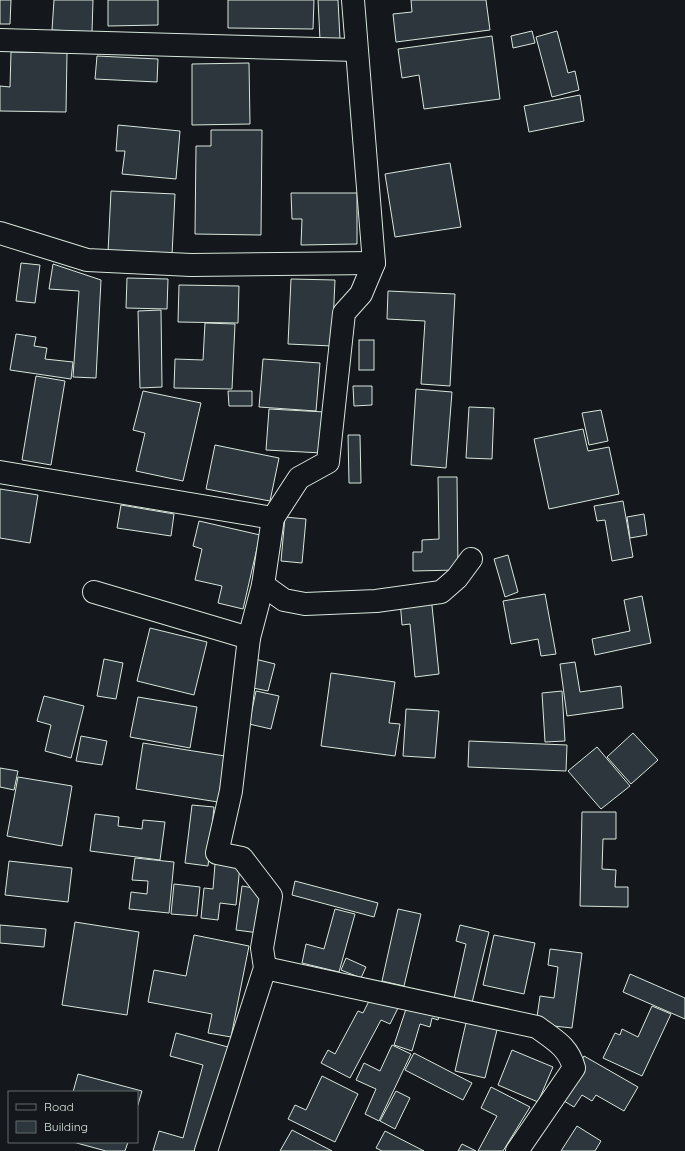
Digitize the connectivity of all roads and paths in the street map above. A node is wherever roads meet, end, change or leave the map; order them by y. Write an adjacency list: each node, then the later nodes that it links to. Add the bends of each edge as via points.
1 (353, 0): 3 (street)
2 (0, 40): 3 (street)
3 (356, 50): 5 (street)
4 (0, 233): 5 (street, via 87,260 191,265)
5 (374, 263): 7 (street, via 361,294 344,313 328,462 299,478)
6 (0, 472): 7 (street)
7 (273, 518): 9 (street)
8 (471, 559): 9 (street, via 442,592 383,600 305,604 284,600)
9 (263, 585): 11 (street)
10 (94, 592): 11 (street)
11 (249, 638): 12 (street, via 231,791 217,853 242,858 271,896 262,948)
12 (266, 968): 13 (street); 14 (street, via 537,1027 564,1048 571,1056 574,1068)
13 (206, 1151)
14 (517, 1151)

